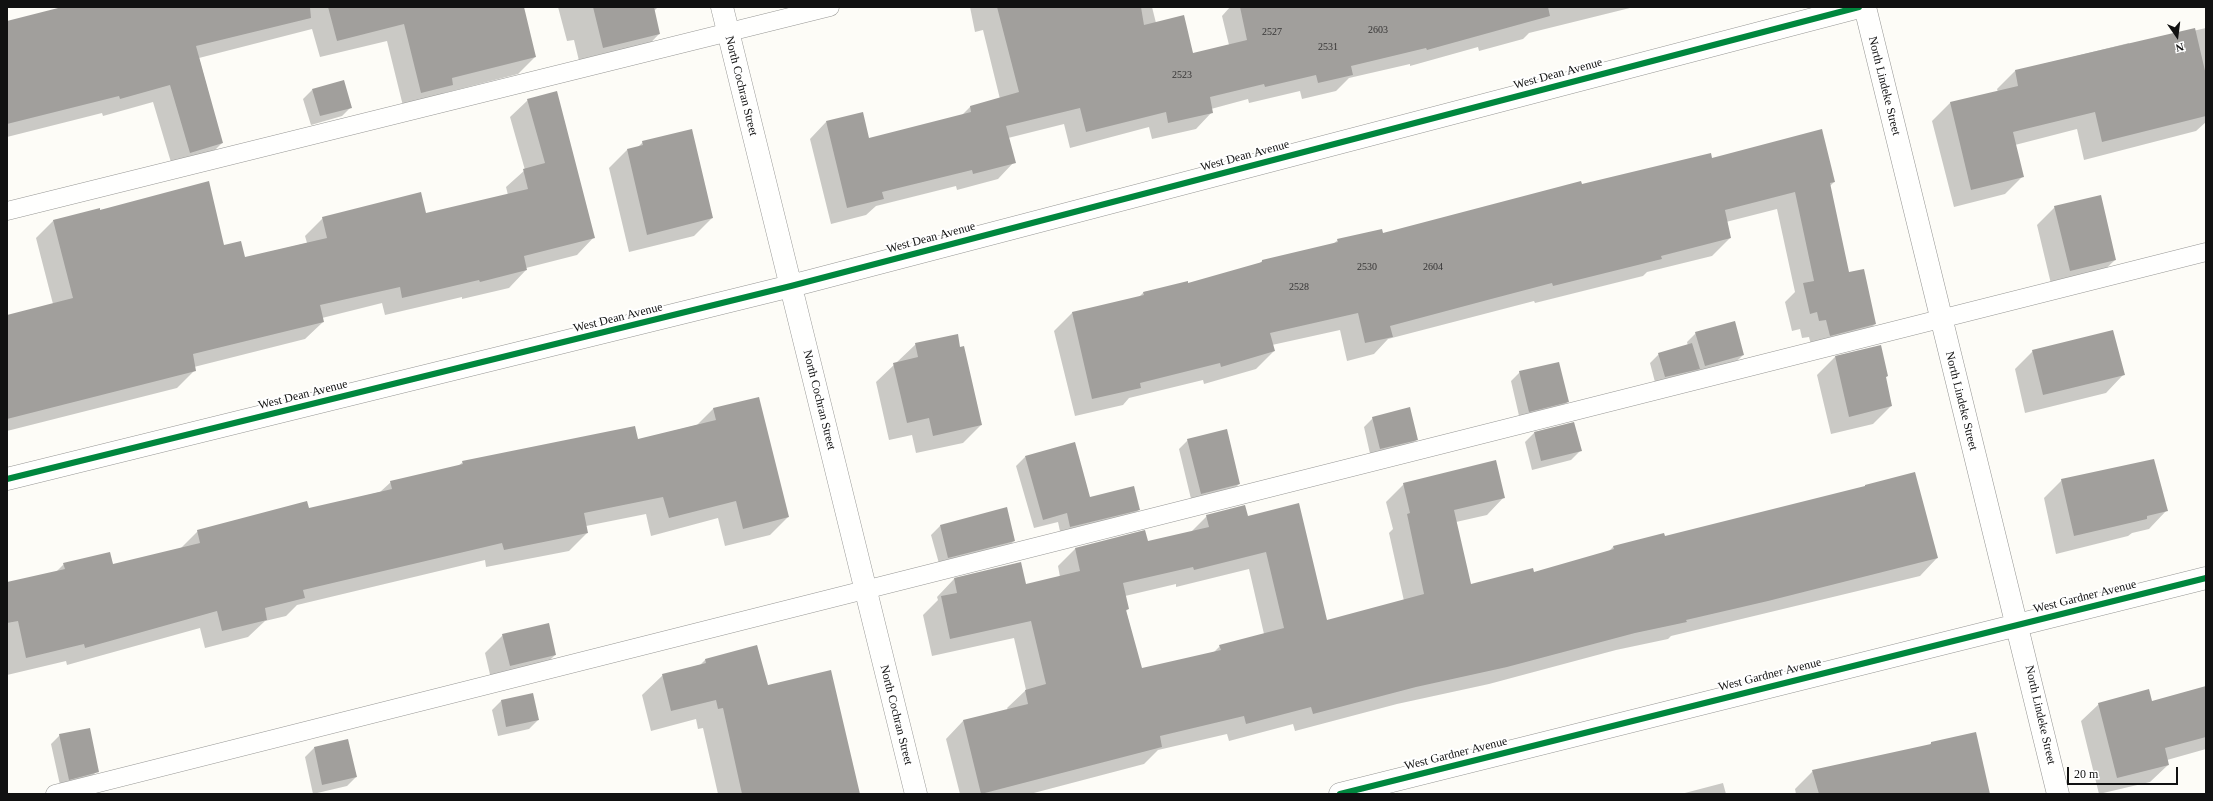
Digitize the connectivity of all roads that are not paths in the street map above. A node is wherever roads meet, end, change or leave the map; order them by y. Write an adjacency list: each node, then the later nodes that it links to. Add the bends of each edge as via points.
1 (722, 7): 5 (street, North Cochran Street)
2 (830, 7): 5 (lane)
3 (1859, 7): 8 (street, West Dean Avenue)
4 (1865, 7): 9 (street, North Lindeke Street)
5 (728, 34): 6 (lane); 8 (street, North Cochran Street)
6 (7, 211)
7 (2206, 252): 9 (lane)
8 (791, 286): 10 (street, West Dean Avenue); 12 (street, North Cochran Street)
9 (1940, 318): 12 (lane); 13 (street, North Lindeke Street)
10 (7, 480)
11 (2206, 578): 13 (street, West Gardner Avenue)
12 (865, 588): 14 (lane); 15 (street, North Cochran Street)
13 (2018, 624): 16 (street, West Gardner Avenue); 17 (street, North Lindeke Street)
14 (55, 794)
15 (916, 794)
16 (1340, 794)
17 (2058, 794)

